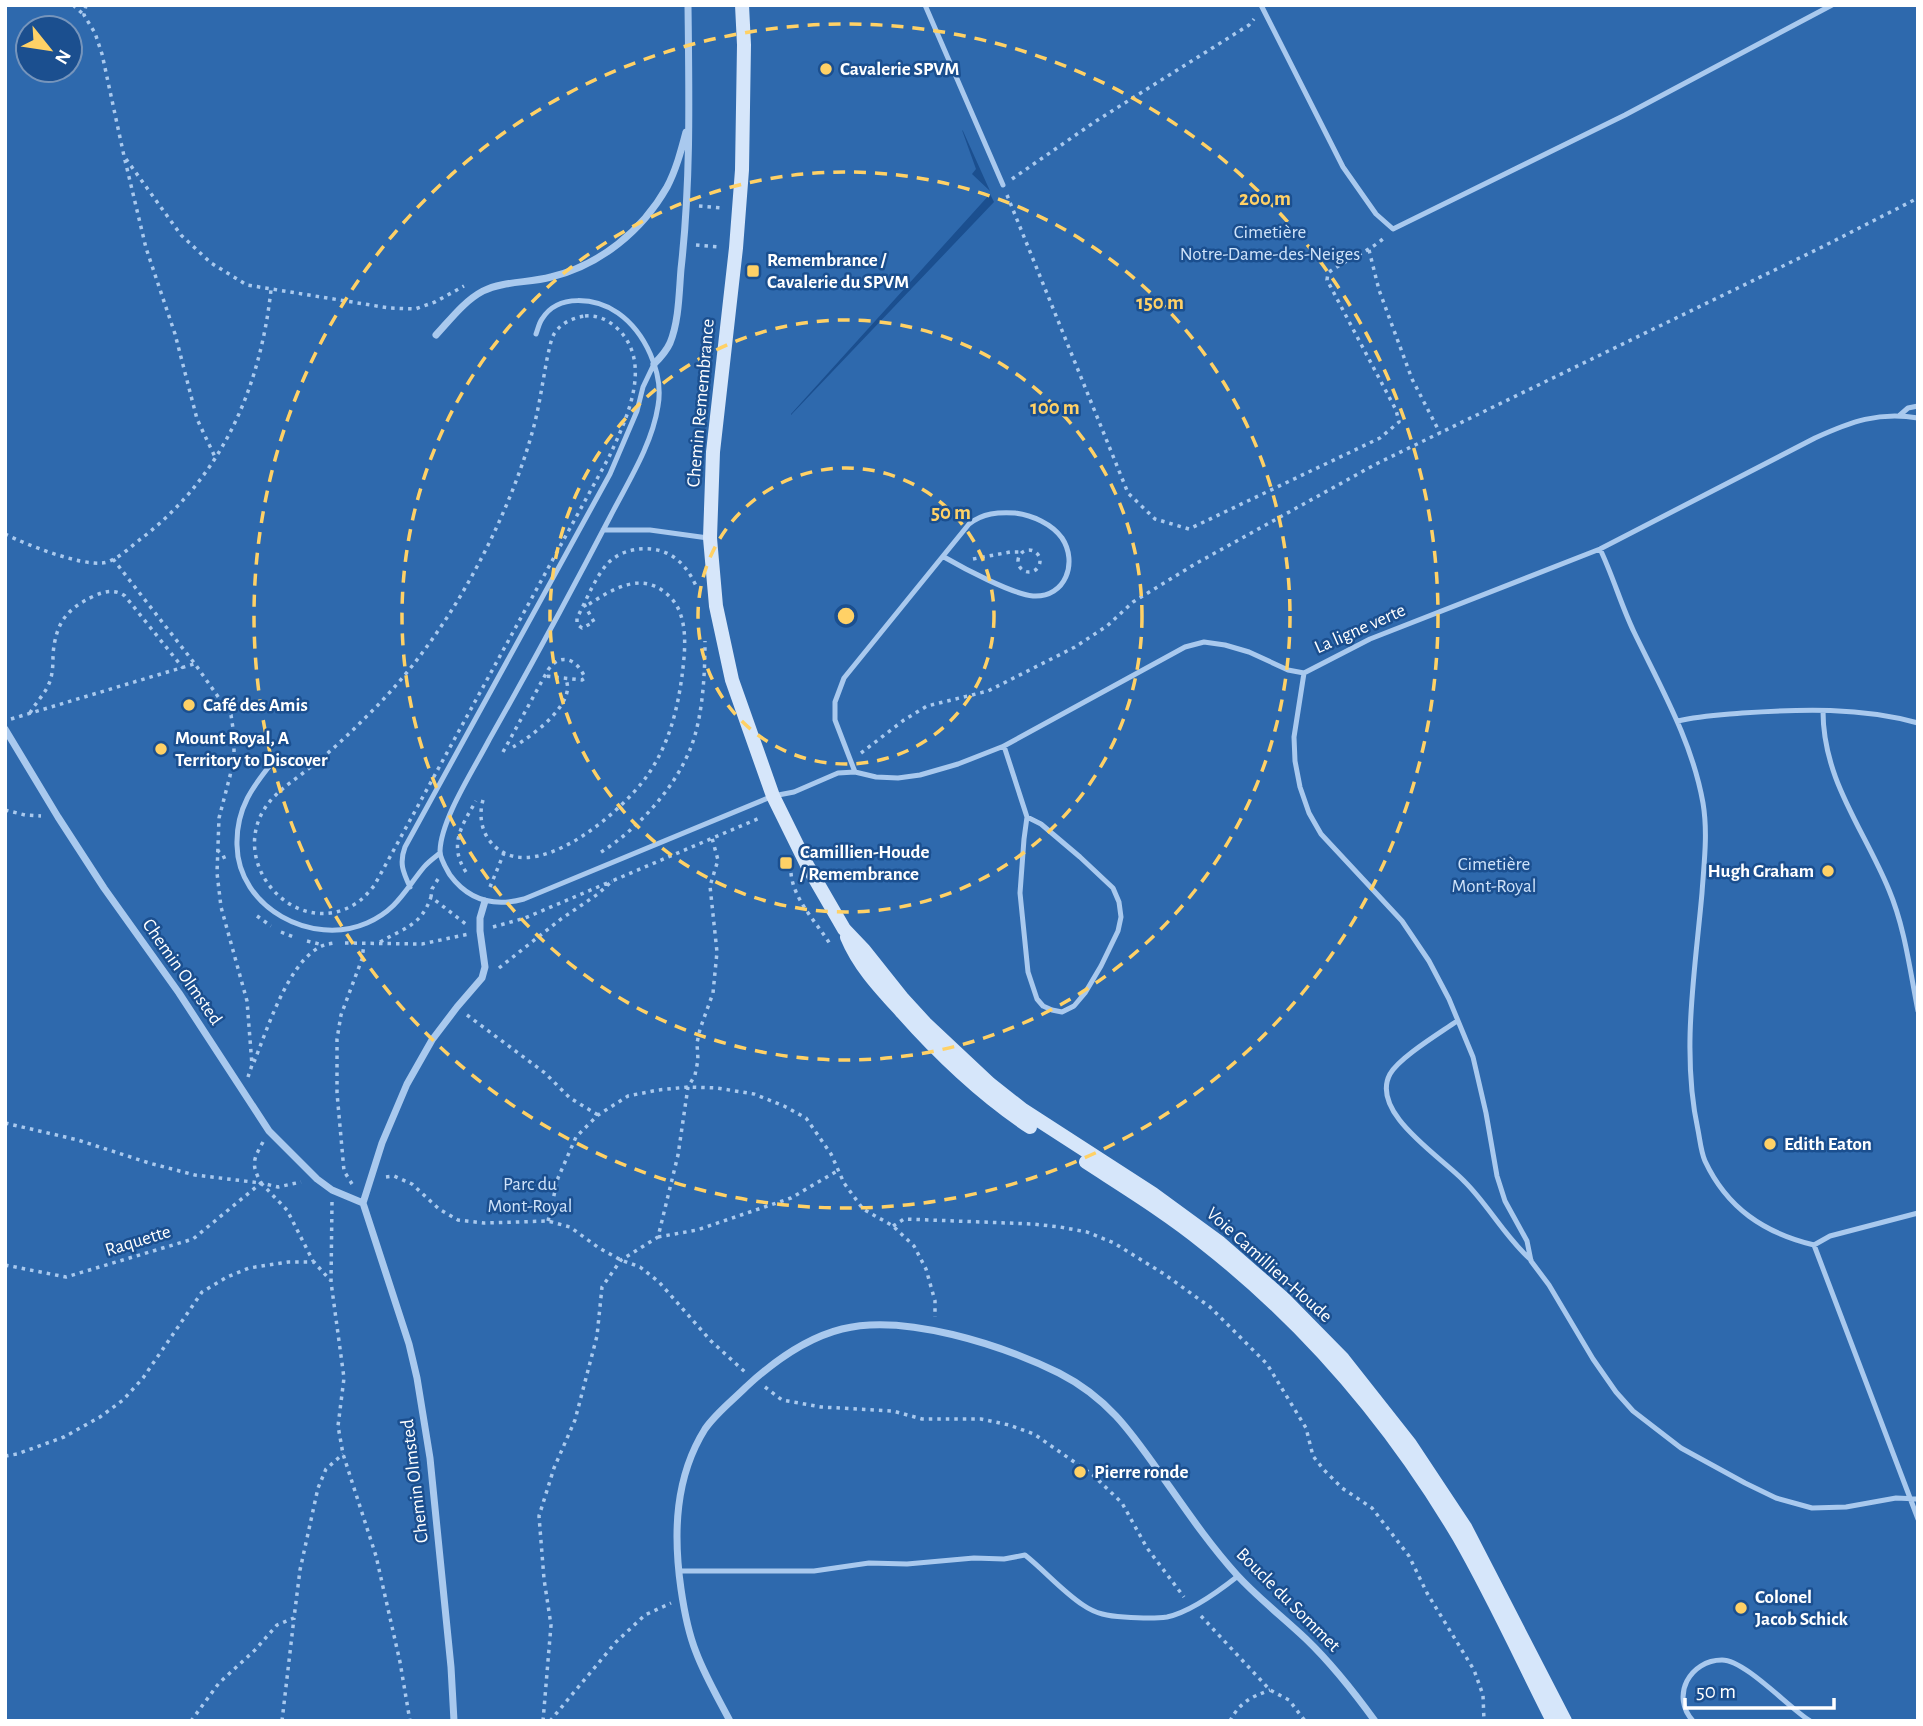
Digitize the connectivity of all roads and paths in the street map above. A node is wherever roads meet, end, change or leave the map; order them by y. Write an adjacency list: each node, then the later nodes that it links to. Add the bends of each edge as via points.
1 (86, 5): 8 (path)
2 (688, 5): 9 (street)
3 (742, 5): 14 (street, Chemin Remembrance)
4 (925, 5): 11 (lane)
5 (1271, 5): 7 (lane)
6 (1832, 5): 15 (lane, via 1625,115)
7 (1262, 8): 11 (path, via 1249,25); 15 (lane, via 1343,167 1376,214)
8 (84, 15): 10 (path, via 102,54)
9 (690, 117): 13 (street); 22 (street, via 667,187 628,236 566,273 484,290)
10 (124, 156): 20 (path, via 181,234 211,263 247,285); 28 (path, via 197,419)
11 (1003, 185): 18 (path, via 1128,493 1156,519 1189,528 1380,438 1399,422 1327,280 1328,272)
12 (1918, 198): 27 (path)
13 (687, 205): 14 (path); 16 (street)
14 (739, 210): 17 (street, Chemin Remembrance)
15 (1393, 229): 18 (path)
16 (684, 244): 17 (path); 23 (street, via 674,329 670,344)
17 (736, 248): 31 (street, Chemin Remembrance, via 713,452)
18 (1369, 250): 27 (path, via 1412,379)
19 (469, 284): 20 (path, via 415,309)
20 (271, 290): 28 (path, via 265,337 251,385)
21 (536, 334): 23 (lane, via 551,309 573,301 597,302 617,312 637,332)
22 (436, 335)
23 (654, 364): 29 (lane, via 660,388 656,418); 75 (lane, via 610,474 405,847 402,871)
24 (1918, 406): 25 (lane)
25 (1900, 415): 26 (lane, La ligne verte); 32 (lane, La ligne verte, via 1844,425)
26 (1918, 418)
27 (1440, 433): 57 (path, via 1195,564 1133,602 1075,647 988,691 927,706)
28 (215, 457): 35 (path, via 169,514)
29 (603, 530): 31 (lane, via 650,530); 67 (lane, via 457,798)
30 (5, 534): 35 (path, via 38,549 87,562)
31 (710, 538): 59 (street, Chemin Remembrance, via 716,606 732,680)
32 (1600, 549): 42 (lane, La ligne verte, via 1370,639); 48 (lane)
33 (1022, 552): 33 (path, via 1018,558 1021,569 1035,571 1041,562 1039,555); 36 (path, via 972,559)
34 (944, 557): 36 (lane); 36 (lane, via 969,524 1003,512 1023,514 1049,526 1061,536 1069,565 1059,588 1041,596 1019,592); 57 (lane, via 844,678 835,702 835,720)
35 (113, 559): 40 (path)
36 (961, 567)
37 (699, 593): 38 (path, via 677,559 639,549 610,561)
38 (585, 605): 38 (path, via 594,622 582,628 576,620); 68 (path, via 634,583 658,589 675,604 684,644 672,729 645,779 607,819 545,854 521,858)
39 (705, 633): 69 (path, via 701,702 687,757 650,810 624,836)
40 (195, 664): 41 (path); 55 (path, via 231,715)
41 (183, 668): 46 (path); 46 (path, via 125,596 102,592 61,621 50,680)
42 (1304, 673): 52 (lane, La ligne verte, via 1226,645 1204,642 1185,647); 87 (lane, via 1294,737 1300,788 1309,813 1328,843 1402,921 1429,961)
43 (545, 676): 44 (path); 44 (path, via 553,663 564,659 575,663 585,676 582,680); 53 (path)
44 (563, 678): 51 (path, via 568,686 554,715)
45 (1823, 711): 48 (lane); 49 (lane, via 1880,714); 86 (lane, via 1823,733 1835,778 1896,909)
46 (30, 713): 47 (path)
47 (5, 720)
48 (1678, 721): 104 (lane, via 1700,791 1705,831 1689,1052 1690,1090 1704,1158 1733,1204 1780,1234)
49 (1918, 723)
50 (5, 729): 63 (street, Chemin Olmsted)
51 (513, 747)
52 (1004, 747): 58 (lane, La ligne verte, via 920,775 876,777); 65 (lane)
53 (503, 752)
54 (185, 756): 55 (path, via 201,767)
55 (234, 756): 88 (path, via 219,818 217,873 221,907 246,994)
56 (275, 759): 75 (lane, via 250,791 238,829 239,860 254,895 293,923 338,930 378,918)
57 (851, 760): 58 (lane)
58 (855, 772): 59 (lane, La ligne verte)
59 (773, 796): 79 (lane, La ligne verte, via 524,899); 80 (street, Voie Camillien-Houde)
60 (483, 800): 68 (path, via 484,831)
61 (476, 801): 72 (path, via 460,829 457,845)
62 (5, 810): 63 (path)
63 (58, 817): 90 (street, Chemin Olmsted)
64 (762, 817): 66 (path)
65 (1027, 817): 65 (lane, via 1020,893 1028,972 1037,999 1062,1012 1074,1006 1101,966 1118,931 1119,902 1113,888 1080,857)
66 (712, 838): 84 (path, via 612,881); 89 (path, via 719,860 710,886 717,952 713,993 700,1029 695,1075)
67 (440, 853): 75 (lane); 79 (lane, via 453,879)
68 (504, 853): 76 (path)
69 (594, 856)
70 (387, 866): 70 (path, via 374,887 355,904 328,912 304,910 282,900 263,876 255,855 256,827 274,797 375,708 446,621 488,545 521,467 553,336 570,320 600,317 622,333 634,357 632,396 622,428)
71 (791, 873): 83 (path, via 803,904)
72 (470, 876)
73 (438, 879): 78 (path)
74 (484, 886): 76 (path)
75 (410, 887)
76 (490, 887): 77 (path)
77 (496, 888)
78 (432, 897): 81 (path); 82 (path, via 422,918)
79 (485, 901): 81 (street)
80 (844, 929): 134 (street, Voie Camillien-Houde, via 871,978 979,1088 1203,1242 1274,1303 1333,1363 1440,1506); 135 (street, Voie Camillien-Houde, via 925,1023 990,1084 1200,1227 1273,1288 1343,1359 1410,1444 1465,1527)
81 (480, 931): 84 (street)
82 (377, 944)
83 (830, 945)
84 (482, 978): 85 (street)
85 (457, 1007): 91 (path, via 545,1073 570,1098); 95 (street, via 407,1084)
86 (1918, 1011)
87 (1457, 1021): 106 (lane, via 1473,1057 1497,1176 1527,1241); 106 (lane, via 1402,1060 1389,1075 1386,1096 1400,1122 1466,1182)
88 (253, 1065): 90 (path); 99 (path, via 301,964 323,945 364,944 341,1015 336,1062 344,1171)
89 (688, 1087): 91 (path, via 628,1096); 94 (path, via 754,1094 806,1118); 103 (path, via 678,1155)
90 (243, 1092): 93 (street, Chemin Olmsted)
91 (598, 1115): 101 (path, via 576,1138 558,1178)
92 (6, 1122): 97 (path, via 195,1175)
93 (269, 1131): 96 (street, Chemin Olmsted); 97 (path, via 254,1159)
94 (837, 1171): 102 (path, via 863,1209); 103 (path, via 791,1198 696,1230)
95 (370, 1178): 99 (street); 101 (path, via 394,1176 412,1184 458,1220)
96 (317, 1179): 97 (path, via 278,1187); 98 (street, Chemin Olmsted)
97 (261, 1183): 107 (path, via 287,1210); 108 (path, Raquette, via 193,1239 66,1277)
98 (332, 1190): 99 (street, Chemin Olmsted); 109 (path)
99 (363, 1203): 126 (street, Chemin Olmsted, via 417,1378 430,1458)
100 (1918, 1213): 104 (lane, via 1830,1236)
101 (548, 1221): 105 (path, via 570,1227)
102 (892, 1226): 110 (path, via 914,1246 926,1269 935,1301); 133 (path, via 904,1219 1033,1224 1087,1232 1114,1243 1210,1307 1267,1364 1306,1428 1313,1456 1324,1470 1372,1508 1409,1556 1474,1670 1483,1695)
103 (658, 1237): 105 (path)
104 (1814, 1245): 114 (lane)
105 (621, 1260): 111 (path, via 659,1282 711,1341); 127 (path, via 602,1287 597,1336 575,1420 539,1516 551,1625)
106 (1531, 1261): 114 (lane, via 1616,1392 1681,1448 1776,1498 1812,1508)
107 (314, 1262): 109 (path); 113 (path, via 249,1268 227,1276 202,1292 143,1378 122,1400 64,1437)
108 (5, 1265)
109 (331, 1282): 112 (path, via 344,1378 338,1426)
110 (936, 1332): 111 (street, Boucle du Sommet, via 891,1325 844,1328 807,1342); 118 (street, Boucle du Sommet, via 1018,1355 1060,1374 1105,1404)
111 (754, 1380): 117 (street, Boucle du Sommet, via 707,1426 691,1454 679,1502); 120 (path, via 782,1400 893,1411 922,1419 981,1419 1034,1434 1093,1475 1122,1503 1146,1548)
112 (343, 1454): 121 (path, via 326,1469 318,1488); 125 (path, via 376,1556)
113 (5, 1456)
114 (1910, 1498): 115 (lane); 116 (lane)
115 (1918, 1499)
116 (1918, 1519)
117 (678, 1571): 120 (lane, via 814,1571 869,1563 1025,1555 1083,1605 1104,1616 1168,1617); 129 (street, Boucle du Sommet, via 695,1649)
118 (1238, 1576): 120 (lane); 132 (street, Boucle du Sommet, via 1327,1661)
119 (670, 1603): 128 (path, via 646,1615 616,1642)
120 (1192, 1607): 122 (path)
121 (294, 1618): 123 (path, via 277,1625 219,1683); 124 (path)
122 (1270, 1690): 130 (path, via 1248,1698); 131 (path, via 1289,1700)
123 (191, 1721)
124 (282, 1721)
125 (410, 1721)
126 (454, 1721)
127 (543, 1721)
128 (550, 1721)
129 (730, 1721)
130 (1230, 1721)
131 (1305, 1721)
132 (1375, 1721)
133 (1484, 1721)
134 (1553, 1721)
135 (1565, 1721)
136 (1693, 1721): 137 (lane, via 1683,1704 1686,1682 1695,1670 1724,1660 1756,1678)
137 (1810, 1721)

